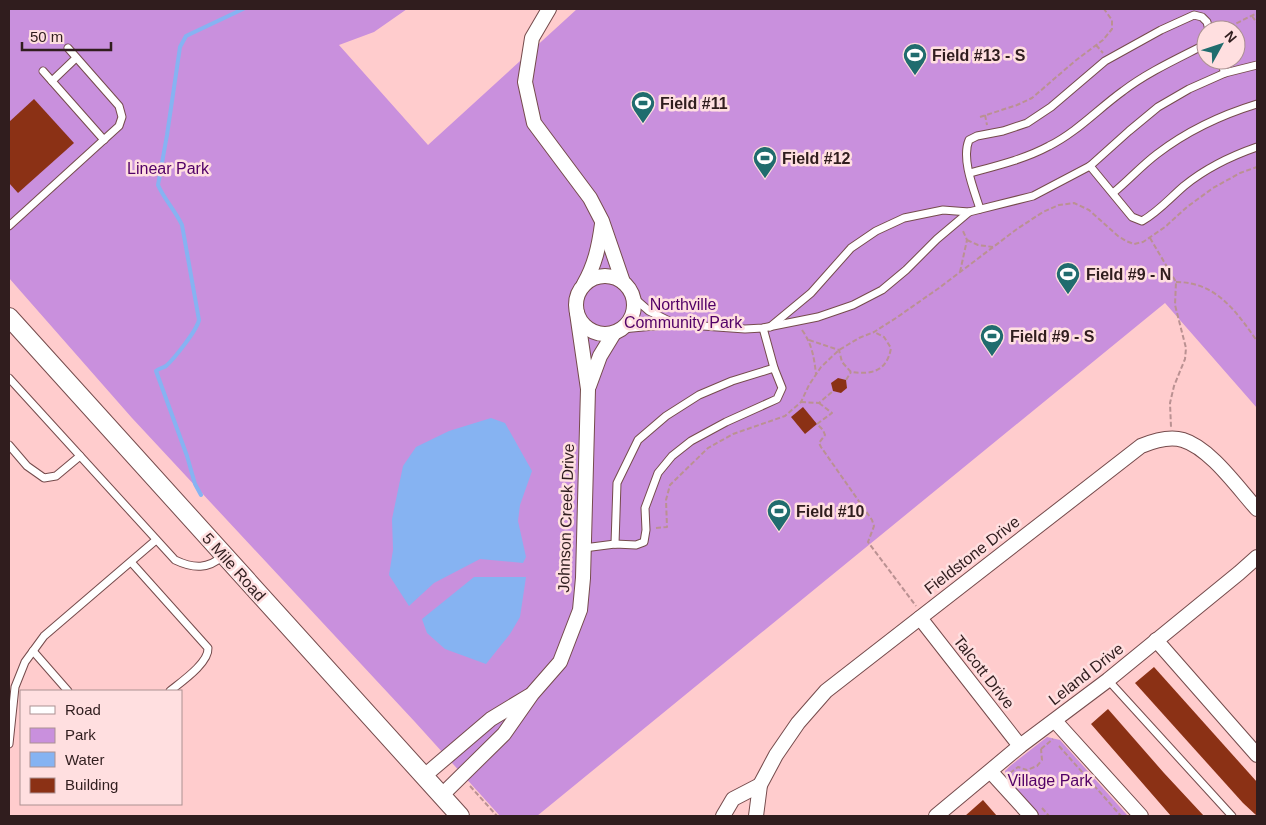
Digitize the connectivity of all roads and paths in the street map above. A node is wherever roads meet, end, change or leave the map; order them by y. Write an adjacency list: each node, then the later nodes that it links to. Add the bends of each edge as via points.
1 (549, 9): 26 (street, via 532,38 525,82 534,123 590,198)
2 (1104, 9): 17 (path, via 1112,20 1112,30 1103,40 1032,98)
3 (1257, 13): 4 (path)
4 (1252, 16): 6 (path); 7 (path)
5 (1205, 20): 22 (lane, via 1194,15 1105,62 1052,107 1027,123 969,140 965,149)
6 (1244, 20)
7 (1257, 23)
8 (68, 48): 10 (lane)
9 (1196, 49): 22 (lane, via 1149,73 1071,134 1048,147)
10 (76, 58): 15 (lane); 18 (lane, via 119,106 122,117 119,126)
11 (1257, 66): 14 (lane)
12 (1224, 70): 14 (lane)
13 (43, 71): 15 (lane)
14 (1225, 73): 20 (lane, via 1158,107)
15 (52, 81): 18 (lane)
16 (1257, 104): 23 (lane, via 1230,112 1193,130 1157,154)
17 (980, 116)
18 (104, 140): 28 (lane)
19 (1257, 147): 23 (lane, via 1218,163 1185,185 1142,221 1132,217)
20 (1090, 166): 23 (lane); 24 (lane, via 1034,196)
21 (1257, 167): 29 (path, via 1213,188)
22 (970, 173): 24 (lane)
23 (1113, 193)
24 (980, 209): 25 (lane)
25 (969, 212): 27 (lane); 41 (lane, via 943,210 904,218 876,231 851,248 810,293)
26 (602, 221): 33 (street); 35 (street, via 598,250)
27 (959, 221): 30 (path); 39 (lane, via 882,290 853,305)
28 (10, 223)
29 (1150, 238): 31 (path, via 1134,244 1126,241 1089,210 1074,203 1043,212); 34 (path)
30 (967, 240): 31 (path); 32 (path)
31 (993, 247): 32 (path)
32 (960, 272): 43 (path)
33 (623, 282): 35 (street, via 607,276 590,280); 36 (street)
34 (1176, 282): 45 (path, via 1195,283 1222,298); 56 (path, via 1176,305 1186,348 1170,402)
35 (583, 286): 37 (street, via 578,294)
36 (633, 297): 40 (lane, via 649,311); 42 (street, via 633,315)
37 (577, 313): 42 (street, via 587,328 596,332); 52 (street, Johnson Creek Drive)
38 (9, 317): 64 (street, 5 Mile Road)
39 (798, 321): 41 (lane); 44 (path)
40 (675, 324): 41 (lane); 42 (lane)
41 (766, 328): 47 (lane)
42 (618, 331): 52 (street, Johnson Creek Drive, via 600,356)
43 (874, 332): 46 (path); 48 (path, via 884,337 891,348 889,358 875,371)
44 (809, 340): 46 (path); 49 (path)
45 (1257, 341)
46 (839, 350): 48 (path, via 842,362); 49 (path)
47 (774, 368): 60 (lane, via 782,388 777,399 691,441 658,473 645,508); 62 (lane, via 699,395 666,416 638,440 617,483)
48 (851, 372): 51 (path)
49 (816, 375): 54 (path)
50 (9, 378): 58 (lane)
51 (846, 380)
52 (588, 389): 63 (street, Johnson Creek Drive)
53 (833, 391): 55 (path)
54 (801, 402): 55 (path); 60 (path, via 785,416 733,434 708,448 670,485 666,500 667,527)
55 (819, 404): 67 (path, via 832,413 817,424 824,435 819,443 872,520 874,526 868,542)
56 (1170, 439): 59 (street, Fieldstone Drive, via 1182,440 1207,454); 67 (street, Fieldstone Drive, via 1141,446)
57 (9, 445): 58 (lane, via 27,466 44,478 56,476)
58 (80, 456): 61 (lane)
59 (1257, 509)
60 (646, 530): 62 (lane, via 644,542)
61 (156, 540): 64 (lane, via 175,560 186,566 215,563); 66 (lane)
62 (615, 544): 63 (lane)
63 (584, 548): 73 (street, Johnson Creek Drive, via 580,610 572,634 560,662)
64 (224, 555): 84 (street, 5 Mile Road)
65 (1257, 557): 68 (street, Leland Drive)
66 (130, 562): 69 (lane, via 44,636); 72 (lane, via 208,648 209,654 204,661)
67 (922, 617): 78 (street, Talcott Drive); 85 (street, Fieldstone Drive, via 826,691 798,722)
68 (1156, 640): 70 (street, Leland Drive); 81 (street)
69 (33, 651): 71 (lane); 77 (lane, via 15,687)
70 (1108, 680): 74 (street, Leland Drive); 96 (lane)
71 (67, 690)
72 (171, 690)
73 (532, 694): 84 (street, Johnson Creek Drive, via 490,719); 86 (street, Johnson Creek Drive, via 504,734)
74 (1055, 721): 78 (street, Leland Drive); 95 (street)
75 (1053, 739): 80 (path)
76 (1037, 743): 80 (path)
77 (9, 744)
78 (1020, 746): 82 (street, Leland Drive)
79 (1059, 746): 94 (path)
80 (1041, 749): 83 (path, via 1042,760 1037,766 1027,770 1018,766)
81 (1257, 755)
82 (991, 772): 91 (street, Leland Drive); 92 (street)
83 (1010, 773)
84 (423, 777): 86 (street, 5 Mile Road)
85 (760, 785): 89 (street, via 733,799); 90 (street, Fieldstone Drive)
86 (441, 796): 88 (street, 5 Mile Road)
87 (1036, 802): 93 (path)
88 (460, 816)
89 (723, 816)
90 (756, 816)
91 (936, 816)
92 (1030, 816)
93 (1049, 816)
94 (1121, 816)
95 (1141, 816)
96 (1232, 816)

